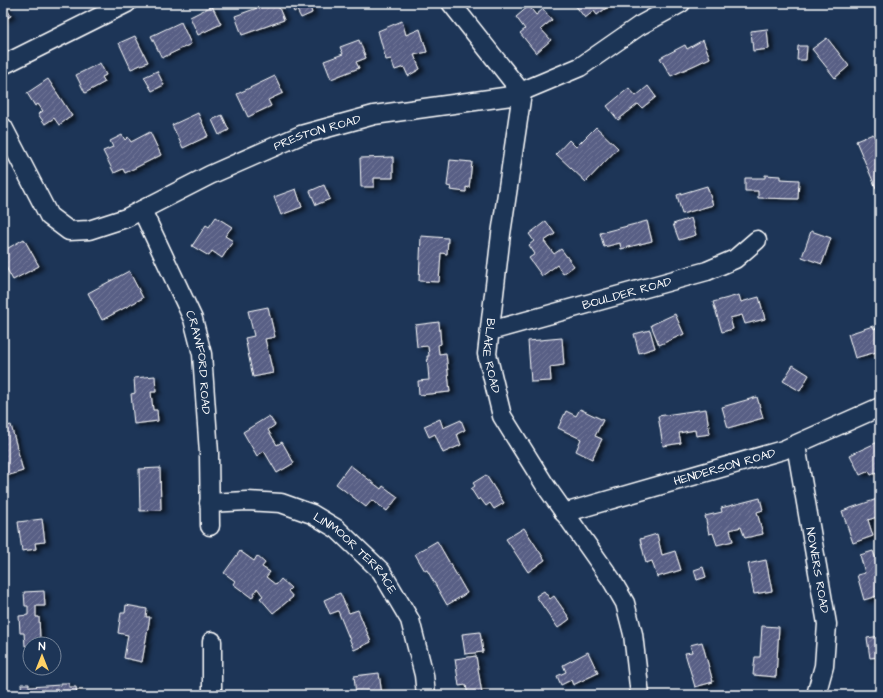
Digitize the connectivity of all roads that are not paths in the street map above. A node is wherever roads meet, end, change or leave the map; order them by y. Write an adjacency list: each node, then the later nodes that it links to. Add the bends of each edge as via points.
1 (127, 3): 4 (street)
2 (451, 3): 5 (street)
3 (681, 3): 5 (street, PRESTON ROAD, via 639,26 580,66)
4 (3, 65)
5 (522, 93): 7 (street, PRESTON ROAD, via 374,115 301,135 210,175); 9 (street, BLAKE ROAD, via 501,234)
6 (3, 127): 7 (street, PRESTON ROAD, via 49,216 69,230 89,230)
7 (142, 210): 12 (street, CRAWFORD ROAD, via 193,319 202,354 209,453)
8 (757, 240): 9 (street, BOULDER ROAD, via 735,259 707,271)
9 (490, 331): 13 (street, BLAKE ROAD, via 487,354 502,416)
10 (880, 407): 11 (street, HENDERSON ROAD)
11 (796, 444): 13 (street, HENDERSON ROAD, via 783,450); 19 (street, NOWERS ROAD, via 827,624 824,666)
12 (209, 503): 14 (street, CRAWFORD ROAD); 17 (street, LINMOOR TERRACE, via 281,503 312,514 337,528 381,571 410,620 424,675)
13 (564, 513): 18 (street, BLAKE ROAD, via 625,603 633,634)
14 (210, 526)
15 (212, 641): 16 (street)
16 (212, 695)
17 (426, 695)
18 (640, 695)
19 (816, 695)

